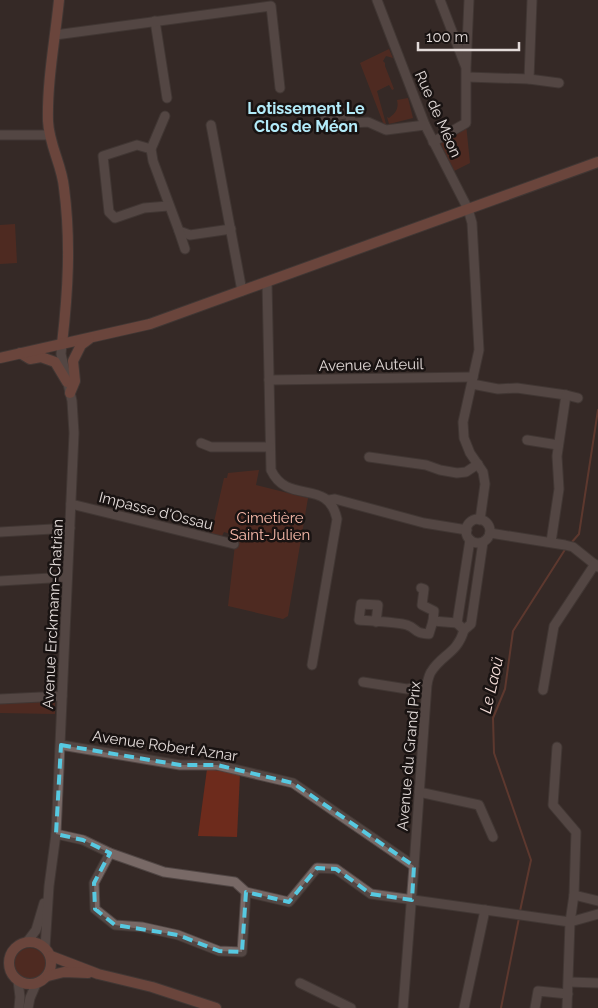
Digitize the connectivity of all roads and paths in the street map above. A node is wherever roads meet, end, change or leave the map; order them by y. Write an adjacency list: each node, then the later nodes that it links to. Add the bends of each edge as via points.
1 (59, 0): 7 (main road)
2 (377, 0): 16 (street, Rue de Méon)
3 (440, 0): 8 (street)
4 (469, 0): 8 (street)
5 (532, 0): 9 (street)
6 (155, 21): 7 (street); 11 (street, via 271,6); 12 (street)
7 (55, 35): 18 (main road, via 48,123)
8 (467, 72): 9 (street); 19 (street, via 466,123)
9 (530, 79): 10 (street)
10 (558, 83)
11 (280, 88)
12 (167, 98)
13 (165, 116): 20 (street)
14 (352, 122): 16 (street, via 368,122 386,130)
15 (211, 126): 24 (street)
16 (425, 126): 19 (street, Rue de Méon)
17 (0, 135): 18 (street)
18 (50, 135): 30 (main road, via 64,186 67,218 69,276)
19 (433, 142): 23 (street, Rue de Méon)
20 (151, 149): 22 (street); 22 (street, via 137,144 104,156 109,212 116,218 144,208)
21 (598, 162): 23 (main road)
22 (168, 206): 25 (street)
23 (468, 209): 27 (main road); 34 (street, Rue de Méon, via 472,223 479,350)
24 (231, 229): 25 (street, via 190,235); 28 (street)
25 (179, 231): 26 (street)
26 (185, 249)
27 (267, 282): 28 (main road); 33 (street)
28 (242, 291): 29 (main road, via 150,324)
29 (90, 338): 30 (main road); 36 (main road, via 80,345 73,361 75,381)
30 (62, 344): 31 (main road); 35 (street, Avenue Erckmann-Chatrian)
31 (20, 353): 32 (main road); 35 (main road, via 30,359 41,357 56,362)
32 (0, 358)
33 (269, 380): 34 (street, Avenue Auteuil); 42 (street)
34 (473, 380): 37 (street, Avenue Auteuil, via 498,388); 44 (street, Rue de Méon, via 464,438)
35 (67, 382): 36 (street, Avenue Erckmann-Chatrian)
36 (70, 393): 46 (street, Avenue Erckmann-Chatrian, via 74,433)
37 (566, 395): 38 (street, Avenue Auteuil); 41 (street)
38 (578, 398)
39 (527, 440): 41 (street)
40 (201, 443): 42 (street, via 211,447)
41 (558, 445): 54 (street, via 559,489)
42 (270, 447): 45 (street, via 271,470 276,480 285,487)
43 (369, 457): 44 (street, via 457,473 466,472)
44 (478, 464): 47 (street, Rue de Méon, via 485,484)
45 (329, 500): 49 (street); 63 (street, via 337,519)
46 (71, 504): 48 (street, Avenue Erckmann-Chatrian); 55 (street, Impasse d'Ossau)
47 (480, 520): 49 (street, via 473,521); 51 (street, via 486,523)
48 (70, 528): 50 (street); 57 (street, Avenue Erckmann-Chatrian)
49 (467, 530): 52 (street)
50 (0, 532)
51 (490, 533): 53 (street); 54 (street)
52 (470, 540): 53 (street); 62 (street)
53 (483, 542): 62 (street, Avenue du Grand Prix, via 472,624)
54 (551, 542): 56 (street, via 569,546)
55 (234, 544)
56 (596, 566): 66 (street, via 554,626)
57 (67, 578): 58 (street); 67 (street, Avenue Erckmann-Chatrian)
58 (0, 581)
59 (421, 588): 60 (street, via 424,589 422,605 434,611)
60 (433, 620): 61 (street, via 429,634 418,634 408,626); 62 (street)
61 (376, 622)
62 (461, 626): 65 (street, Avenue du Grand Prix, via 461,639 432,672)
63 (312, 666)
64 (363, 682): 65 (street, via 407,689)
65 (427, 684): 71 (street, Avenue du Grand Prix)
66 (543, 690)
67 (62, 696): 68 (street); 69 (street, Avenue Erckmann-Chatrian)
68 (0, 698)
69 (61, 745): 72 (street, Avenue Erckmann-Chatrian); 75 (street, Avenue Robert Aznar, via 180,765 217,765 293,783)
70 (557, 747): 78 (street, via 553,805 576,832)
71 (419, 792): 73 (street, via 479,805); 75 (street, Avenue du Grand Prix)
72 (56, 834): 74 (street, via 83,840); 76 (street, Avenue Erckmann-Chatrian)
73 (493, 837)
74 (110, 853): 77 (street, via 164,872 235,882); 77 (street, via 94,884 95,908 115,925 178,935 219,951 242,952)
75 (414, 866): 79 (street)
76 (49, 886): 84 (street, Avenue Erckmann-Chatrian, via 36,930); 85 (street, Avenue Erckmann-Chatrian)
77 (246, 892): 79 (street, via 289,902 317,868 336,869 371,894)
78 (574, 895): 80 (street); 83 (street)
79 (412, 900): 81 (street); 102 (street)
80 (598, 901)
81 (485, 910): 83 (street); 103 (street)
82 (598, 914): 83 (street)
83 (570, 922): 93 (street)
84 (27, 942): 85 (main road, via 40,944); 86 (main road)
85 (48, 952): 90 (main road); 91 (main road, via 52,963)
86 (12, 953): 87 (main road); 89 (main road)
87 (0, 955)
88 (0, 970): 89 (main road)
89 (11, 972): 92 (main road)
90 (98, 974): 91 (main road, via 64,972); 100 (main road)
91 (48, 976): 96 (main road)
92 (18, 981): 96 (main road); 98 (street)
93 (569, 982): 94 (street); 97 (street)
94 (598, 982)
95 (300, 983): 101 (street)
96 (36, 984): 99 (street)
97 (568, 994): 104 (street, via 538,991); 105 (street)
98 (19, 1008)
99 (28, 1008)
100 (216, 1008)
101 (351, 1008)
102 (403, 1008)
103 (464, 1008)
104 (535, 1008)
105 (567, 1008)

